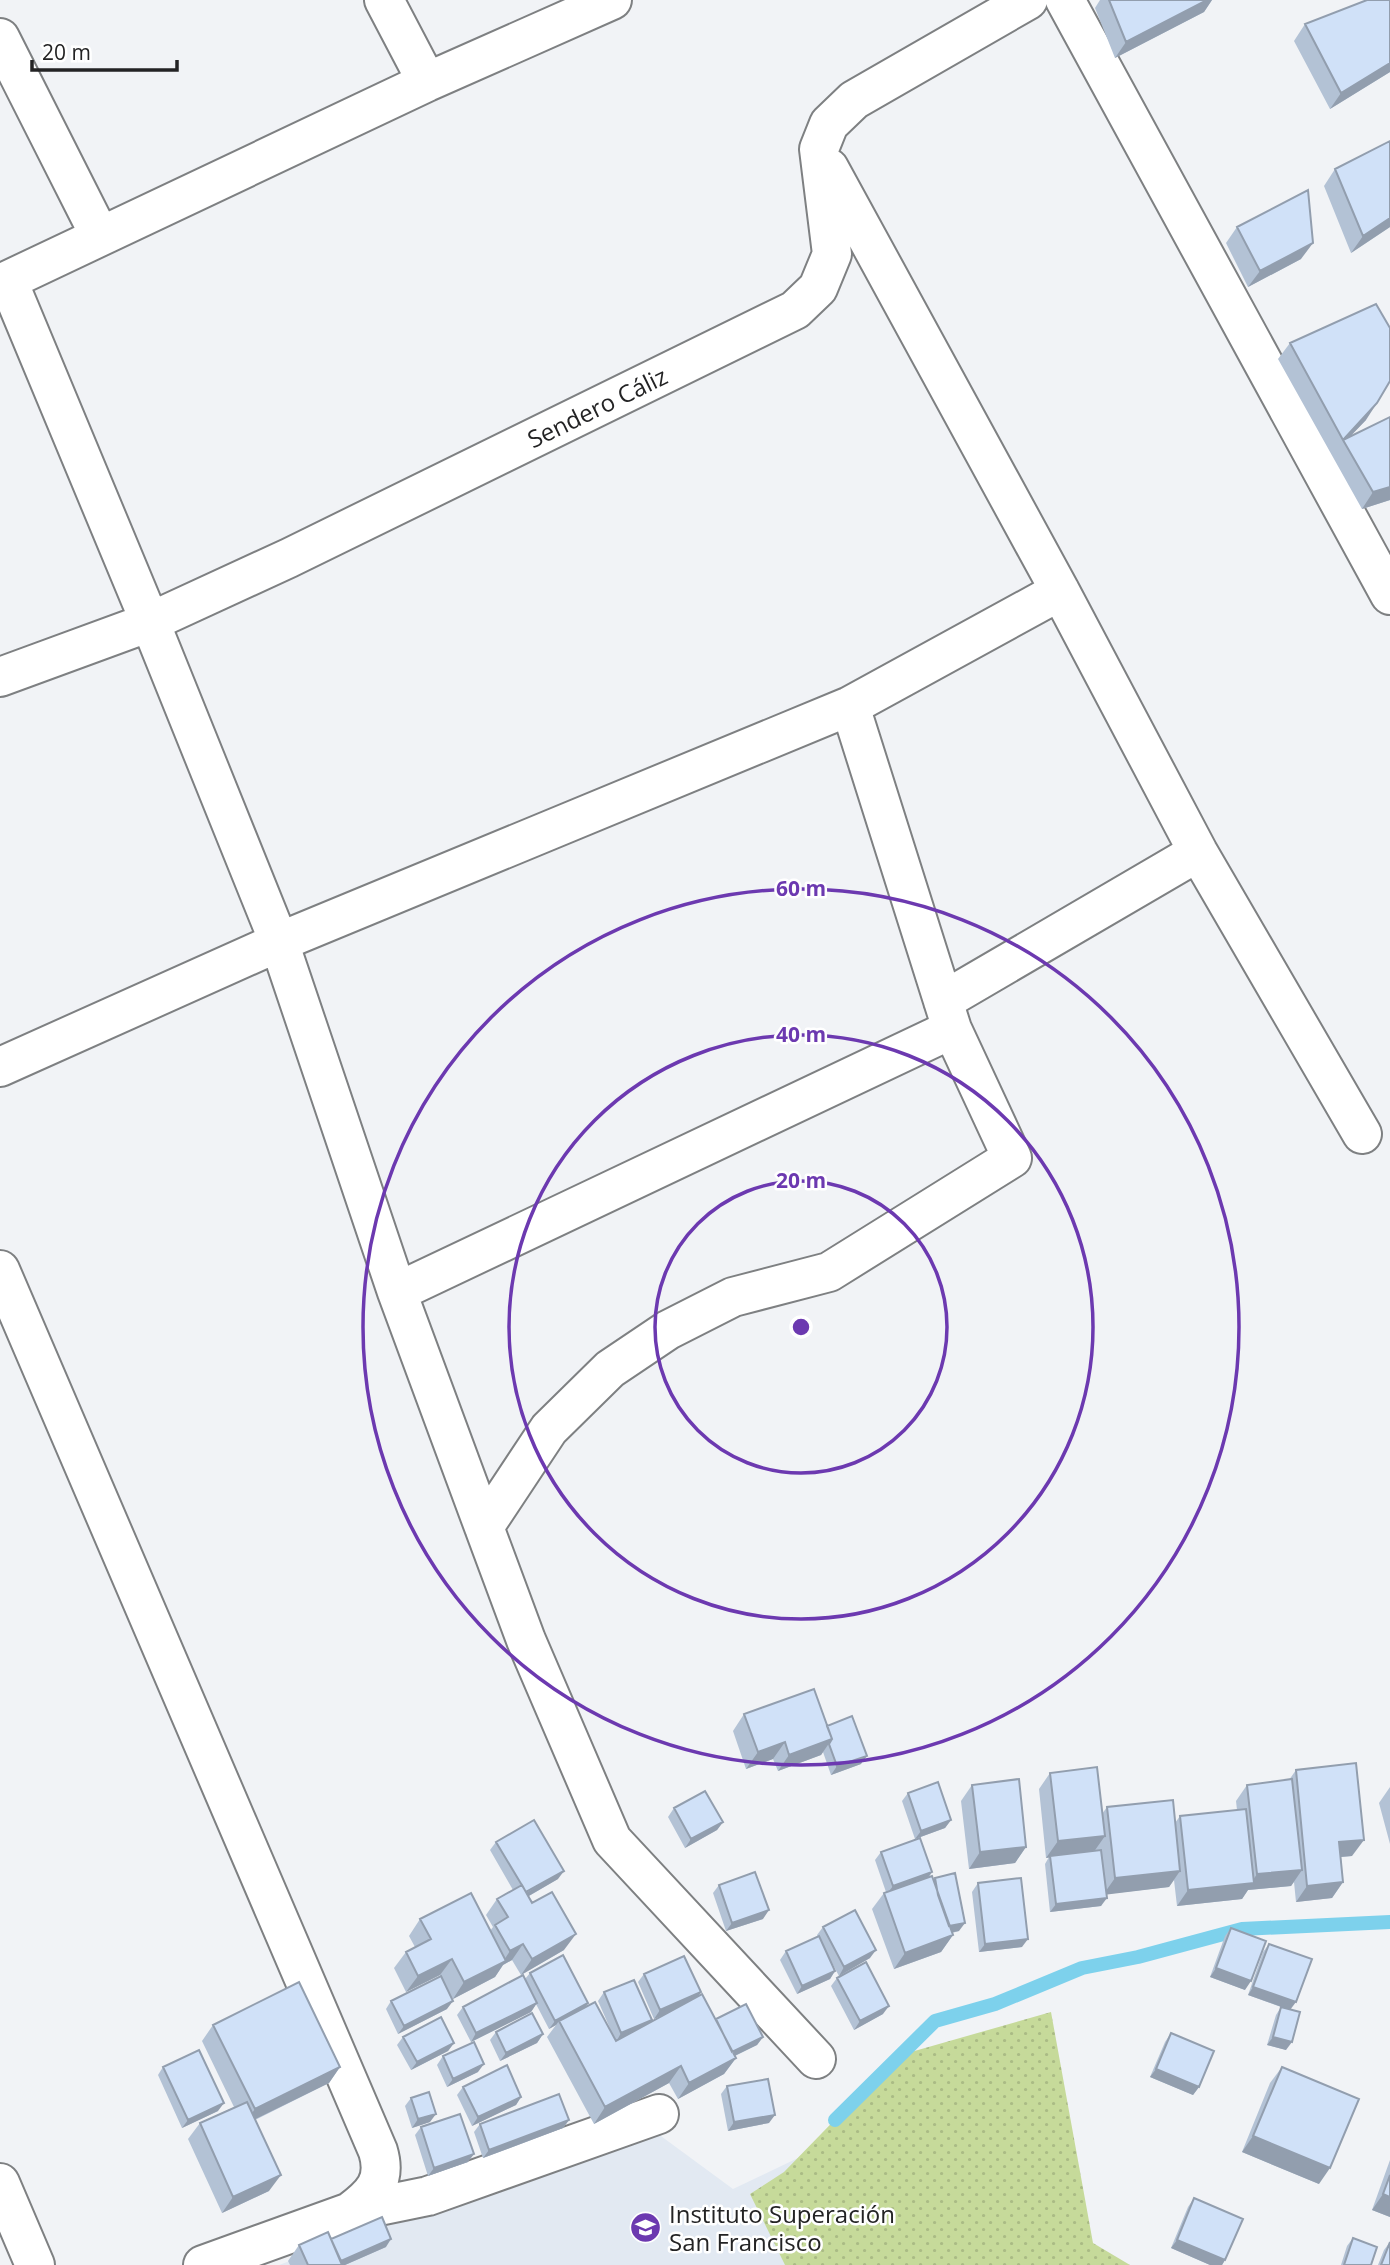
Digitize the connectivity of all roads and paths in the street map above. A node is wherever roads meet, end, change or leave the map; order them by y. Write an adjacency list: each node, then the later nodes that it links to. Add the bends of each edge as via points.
1 (384, 0): 6 (street)
2 (612, 0): 6 (street)
3 (1065, 0): 11 (street)
4 (1020, 2): 7 (street, via 854,100 829,124)
5 (0, 38): 8 (street)
6 (427, 82): 8 (street)
7 (819, 149): 10 (street); 12 (street, Sendero Cáliz, via 832,254 818,288 795,310)
8 (100, 236): 9 (street)
9 (4, 282): 12 (street)
10 (1060, 592): 14 (street); 15 (street)
11 (1390, 595)
12 (150, 622): 13 (street, Sendero Cáliz); 16 (street)
13 (0, 677)
14 (850, 706): 16 (street); 17 (street)
15 (1198, 852): 17 (street); 19 (street)
16 (279, 942): 18 (street); 21 (street)
17 (948, 1015): 21 (street); 22 (street, via 1012,1158 829,1272 733,1297 668,1330 610,1369 549,1429)
18 (0, 1067)
19 (1362, 1135)
20 (0, 1270): 26 (street, via 378,2151 380,2181 368,2199)
21 (397, 1292): 22 (street)
22 (484, 1527): 23 (street, via 526,1640 612,1840)
23 (816, 2059)
24 (659, 2114): 26 (street, via 428,2196)
25 (0, 2183): 27 (street)
26 (350, 2212): 28 (street)
27 (35, 2265)
28 (202, 2265)

